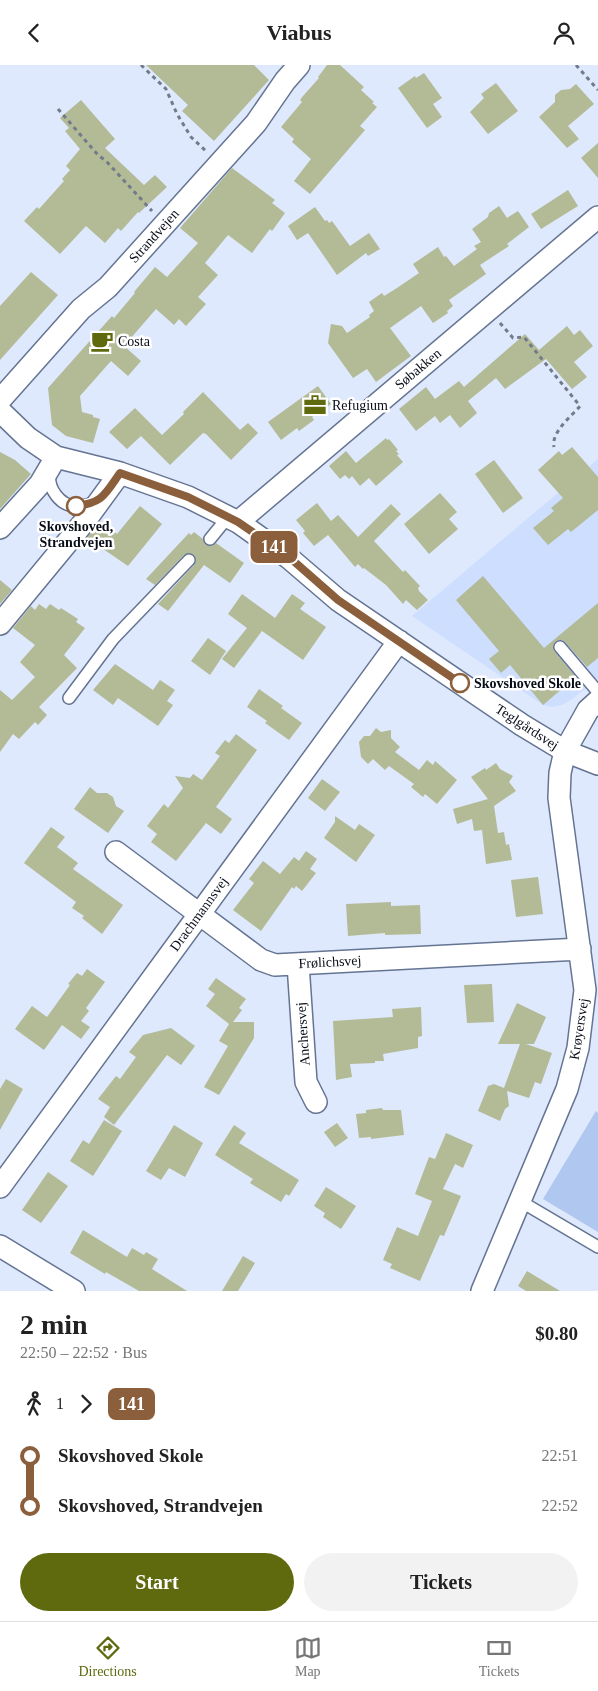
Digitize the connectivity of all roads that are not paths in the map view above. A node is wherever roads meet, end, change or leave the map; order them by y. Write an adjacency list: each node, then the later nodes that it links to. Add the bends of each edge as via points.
1 (299, 65): 3 (street, Strandvejen, via 256,123 108,287 81,309)
2 (598, 217): 8 (street, Søbakken)
3 (0, 400)
4 (0, 411): 5 (street, Teglgårdsvej)
5 (54, 461): 6 (street, Teglgårdsvej); 7 (lane, via 50,485 60,500 76,506); 9 (street, via 40,484)
6 (120, 473): 7 (street); 8 (street, Teglgårdsvej, via 188,497)
7 (102, 498): 12 (street)
8 (233, 519): 10 (lane); 13 (street, Teglgårdsvej, via 289,557 338,600)
9 (0, 528)
10 (210, 539)
11 (189, 560): 16 (lane, via 113,639)
12 (0, 624)
13 (399, 641): 18 (street, Teglgårdsvej); 21 (street, Drachmannsvej)
14 (560, 647): 15 (lane)
15 (598, 692)
16 (69, 698)
17 (598, 701): 18 (street, Krøyersvej, via 588,710)
18 (565, 751): 19 (street, Teglgårdsvej); 22 (street, Krøyersvej, via 559,798)
19 (598, 764)
20 (116, 852): 21 (street, Frølichsvej)
21 (200, 914): 23 (street, Frølichsvej, via 261,960 275,965); 26 (street, Drachmannsvej)
22 (580, 949): 23 (street, Frølichsvej); 24 (street, Krøyersvej)
23 (298, 964): 25 (street, Anchersvej, via 306,1082)
24 (592, 991): 27 (street, Krøyersvej, via 567,1089)
25 (316, 1103)
26 (0, 1187)
27 (520, 1201): 29 (lane); 31 (street, Krøyersvej)
28 (0, 1247): 30 (street)
29 (598, 1247)
30 (74, 1291)
31 (482, 1291)

